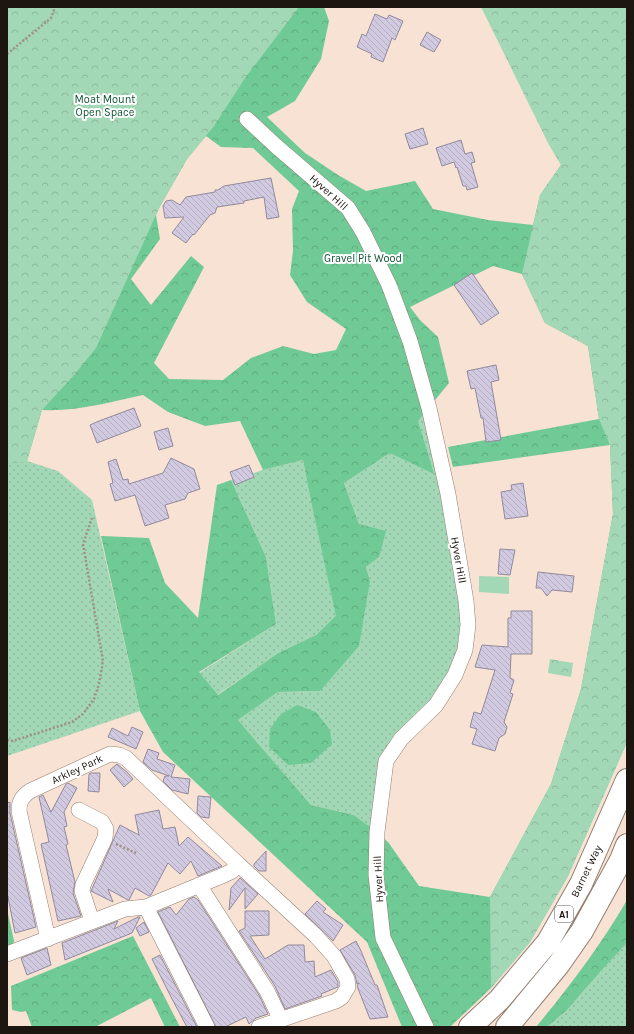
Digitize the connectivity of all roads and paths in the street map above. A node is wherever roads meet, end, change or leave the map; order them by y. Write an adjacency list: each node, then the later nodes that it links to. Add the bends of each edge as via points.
1 (55, 7): 2 (path, via 51,18)
2 (7, 54)
3 (247, 119): 20 (street, Hyver Hill, via 348,208 363,232 389,285 410,342 429,408 448,494 466,602 468,625 465,650 455,675 436,705 401,739 386,761 376,832 376,875 383,938)
4 (92, 518): 5 (path, via 83,544 103,661 94,699 83,714 72,722)
5 (7, 740)
6 (627, 780): 21 (highway, Barnet Way / A1, via 581,884 548,942 499,1000)
7 (79, 810): 8 (street, via 102,822 106,829)
8 (105, 838): 10 (path); 14 (street, via 82,891)
9 (627, 845): 22 (highway, A1, via 582,931)
10 (136, 853)
11 (238, 864): 12 (street, via 224,875); 15 (street, Arkley Park, via 126,758 110,754 30,791 19,803); 17 (street, Arkley Park, via 327,947 347,979 348,987 336,1001)
12 (199, 885): 13 (street); 17 (street, via 266,991)
13 (146, 907): 14 (street, via 125,908); 18 (street)
14 (92, 921): 15 (street)
15 (48, 939): 16 (street)
16 (7, 954)
17 (280, 1020): 19 (street, Arkley Park)
18 (207, 1027)
19 (259, 1027)
20 (426, 1027)
21 (470, 1027)
22 (508, 1027)

